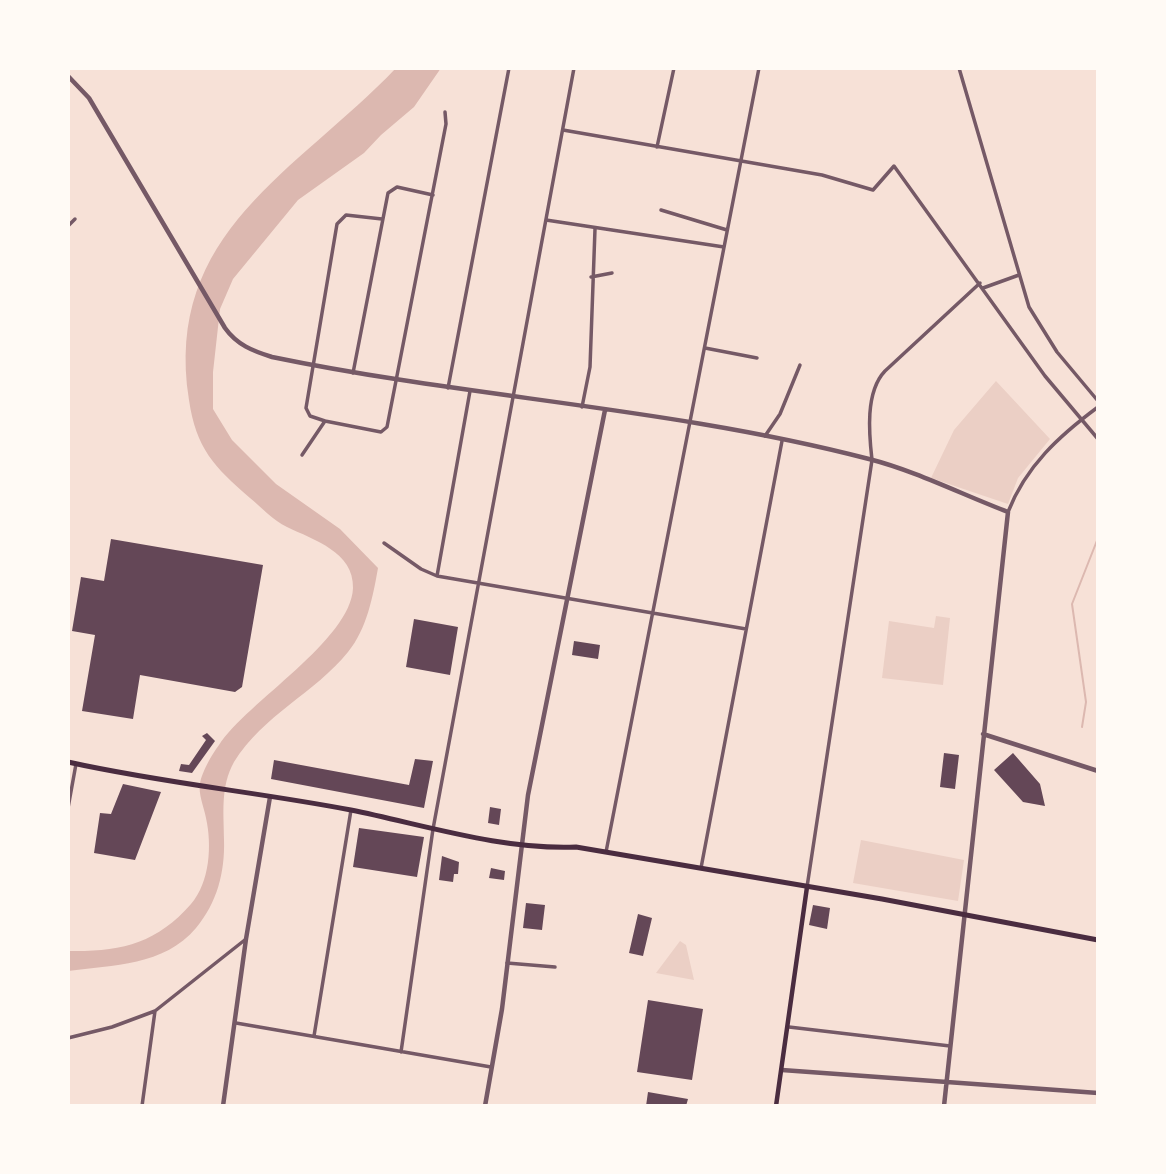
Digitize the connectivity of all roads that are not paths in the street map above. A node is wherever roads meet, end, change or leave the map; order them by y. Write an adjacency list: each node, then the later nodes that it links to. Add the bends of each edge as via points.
1 (509, 68): 31 (street)
2 (574, 68): 8 (street)
3 (674, 68): 9 (street)
4 (758, 68): 10 (street)
5 (959, 68): 21 (street)
6 (68, 76): 27 (street, via 95,109 232,338 254,351)
7 (445, 112): 11 (street)
8 (563, 130): 9 (street); 15 (street)
9 (657, 147): 10 (street)
10 (741, 161): 18 (street); 23 (street, via 822,175 873,190 894,166)
11 (433, 195): 14 (street, via 392,188); 30 (street)
12 (661, 210): 18 (street)
13 (75, 219): 16 (street)
14 (382, 219): 27 (street, via 346,215 339,220); 29 (street)
15 (546, 220): 17 (street); 33 (street)
16 (68, 226)
17 (594, 229): 19 (street); 22 (street)
18 (727, 230): 19 (street)
19 (724, 247): 25 (street)
20 (612, 273): 22 (street)
21 (1020, 275): 24 (street); 34 (street, via 1043,333)
22 (591, 277): 35 (street, via 590,367)
23 (979, 283): 24 (street); 45 (street, via 877,379 869,431)
24 (983, 288): 38 (street)
25 (705, 348): 26 (street); 40 (street)
26 (757, 358)
27 (311, 365): 29 (street); 39 (street, via 307,412)
28 (800, 365): 41 (street, via 780,414)
29 (353, 373): 30 (street)
30 (396, 381): 31 (street); 39 (street, via 385,430)
31 (448, 388): 32 (street)
32 (470, 391): 33 (street); 48 (street)
33 (514, 397): 35 (street); 49 (street)
34 (1098, 401)
35 (582, 407): 37 (street)
36 (1098, 407): 38 (street)
37 (605, 410): 40 (street); 50 (street)
38 (1081, 419): 42 (street); 46 (street, via 1023,478)
39 (325, 421): 44 (street)
40 (691, 422): 41 (street); 51 (street)
41 (763, 438): 43 (street)
42 (1098, 439)
43 (782, 441): 45 (street); 52 (street)
44 (302, 455)
45 (872, 460): 46 (street); 64 (street)
46 (1008, 512): 53 (street)
47 (383, 543): 48 (street)
48 (436, 576): 49 (street)
49 (479, 584): 50 (street); 60 (street)
50 (566, 599): 51 (street); 61 (street, via 528,795)
51 (654, 613): 52 (street); 62 (street)
52 (746, 629): 63 (street)
53 (983, 734): 56 (street); 65 (street)
54 (68, 762): 55 (main road)
55 (76, 764): 57 (main road); 58 (street)
56 (1098, 771)
57 (270, 797): 59 (main road); 66 (street)
58 (68, 808)
59 (351, 810): 60 (main road); 73 (street)
60 (433, 829): 61 (main road); 76 (street)
61 (523, 844): 62 (main road); 68 (street)
62 (606, 852): 63 (main road)
63 (701, 869): 64 (main road)
64 (807, 887): 65 (main road); 72 (main road)
65 (965, 914): 67 (main road); 75 (street)
66 (246, 939): 70 (street); 71 (street)
67 (1098, 940)
68 (507, 963): 69 (street); 77 (street)
69 (555, 967)
70 (155, 1011): 74 (street); 81 (street)
71 (236, 1023): 73 (street); 82 (street)
72 (789, 1027): 75 (street); 78 (main road)
73 (314, 1037): 76 (street)
74 (68, 1038)
75 (950, 1046): 79 (street)
76 (401, 1052): 77 (street)
77 (491, 1067): 83 (street)
78 (782, 1070): 79 (street); 84 (main road)
79 (947, 1082): 80 (street); 85 (street)
80 (1098, 1093)
81 (142, 1106)
82 (223, 1106)
83 (485, 1106)
84 (776, 1106)
85 (944, 1106)

